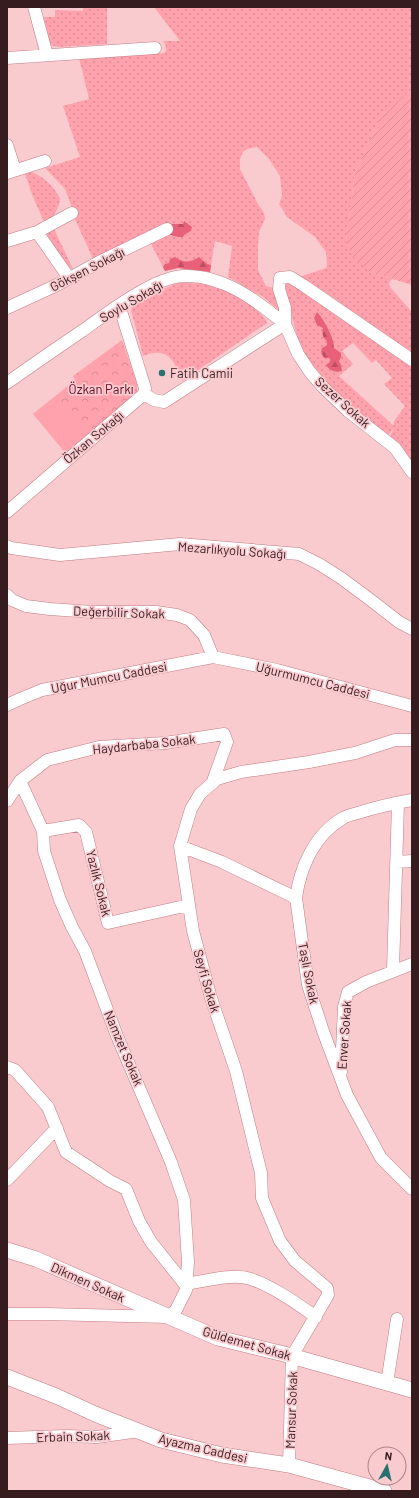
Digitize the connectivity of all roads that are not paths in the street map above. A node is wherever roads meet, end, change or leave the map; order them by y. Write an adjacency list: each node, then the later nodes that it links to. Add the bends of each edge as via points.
1 (34, 7): 3 (street)
2 (155, 48): 3 (street)
3 (47, 55): 4 (street)
4 (7, 58)
5 (7, 146): 7 (street)
6 (45, 161): 7 (street)
7 (11, 172)
8 (72, 213): 10 (street)
9 (167, 229): 12 (street, Gökşen Sokağı)
10 (37, 232): 11 (street); 12 (street)
11 (7, 241)
12 (69, 278): 14 (street, Gökşen Sokağı)
13 (119, 305): 15 (street, Soylu Sokağı, via 157,283 182,276 200,277 220,282 242,292); 17 (street, Soylu Sokağı); 18 (street, via 145,388)
14 (7, 308)
15 (285, 324): 16 (street, via 285,308 279,290 280,278 290,277); 18 (street, via 164,402); 19 (street, Sezer Sokak, via 298,354 318,382 348,411 395,448)
16 (412, 360)
17 (7, 383)
18 (144, 394): 20 (street, Özkan Sokağı)
19 (412, 472)
20 (7, 512)
21 (7, 546): 23 (street, Mezarlıkyolu Sokağı, via 60,555 180,544 298,554 341,578)
22 (7, 595): 24 (street, Değerbilir Sokak, via 26,606 50,609 156,612 177,615 190,620 204,635)
23 (412, 629)
24 (213, 656): 25 (street, Uğur Mumcu Caddesi, via 42,690); 26 (street, Uğurmumcu Caddesi, via 277,670)
25 (7, 706)
26 (412, 706)
27 (412, 740): 29 (street, Seyfi Sokak, via 396,740 355,753 241,772 217,779)
28 (20, 781): 29 (street, Haydarbaba Sokak, via 47,760 99,747 165,743 224,734 227,742); 31 (street, Haydarbaba Sokak); 33 (street, Namzet Sokak)
29 (212, 784): 34 (street, Seyfi Sokak, via 200,794 191,809)
30 (412, 800): 32 (street, Taşlı Sokak)
31 (7, 801)
32 (398, 803): 36 (street); 37 (street, Taşlı Sokak, via 344,817 329,827 311,849)
33 (43, 831): 38 (street, Yazlık Sokak, via 79,825 86,832 108,923); 47 (street, Namzet Sokak, via 44,851 60,900 85,951 184,1200)
34 (180, 846): 37 (street, via 222,862); 38 (street, Seyfi Sokak)
35 (412, 861): 36 (street)
36 (397, 862): 40 (street)
37 (296, 898): 42 (street, Taşlı Sokak, via 308,984)
38 (189, 905): 50 (street, Seyfi Sokak, via 193,931 211,998 236,1071 261,1173 262,1198 280,1241 295,1261 327,1288 328,1295)
39 (412, 964): 40 (street, Enver Sokak)
40 (394, 970): 42 (street, Enver Sokak, via 348,992 344,1007)
41 (7, 1067): 43 (street, via 15,1070 48,1106)
42 (341, 1076): 45 (street, Taşlı Sokak, via 347,1095 382,1158)
43 (57, 1128): 44 (street); 47 (street, via 66,1152 126,1189 151,1242)
44 (7, 1180)
45 (412, 1189)
46 (7, 1250): 49 (street, Dikmen Sokak, via 36,1259)
47 (187, 1286): 49 (street, Namzet Sokak, via 176,1310); 50 (street, via 228,1277 250,1279 288,1298)
48 (7, 1314): 49 (street, Güldemet Sokak)
49 (168, 1317): 52 (street, Güldemet Sokak, via 218,1338)
50 (316, 1317): 52 (street, Seyfi Sokak)
51 (397, 1319): 54 (street)
52 (292, 1356): 54 (street, Güldemet Sokak); 58 (street, Mansur Sokak)
53 (7, 1377): 56 (street, Ayazma Caddesi)
54 (387, 1383): 55 (street, Güldemet Sokak)
55 (412, 1390)
56 (139, 1431): 57 (street, Erbain Sokak, via 97,1437); 58 (street, Ayazma Caddesi, via 160,1440 215,1454)
57 (7, 1438)
58 (289, 1465): 59 (street, Ayazma Caddesi)
59 (384, 1491)

